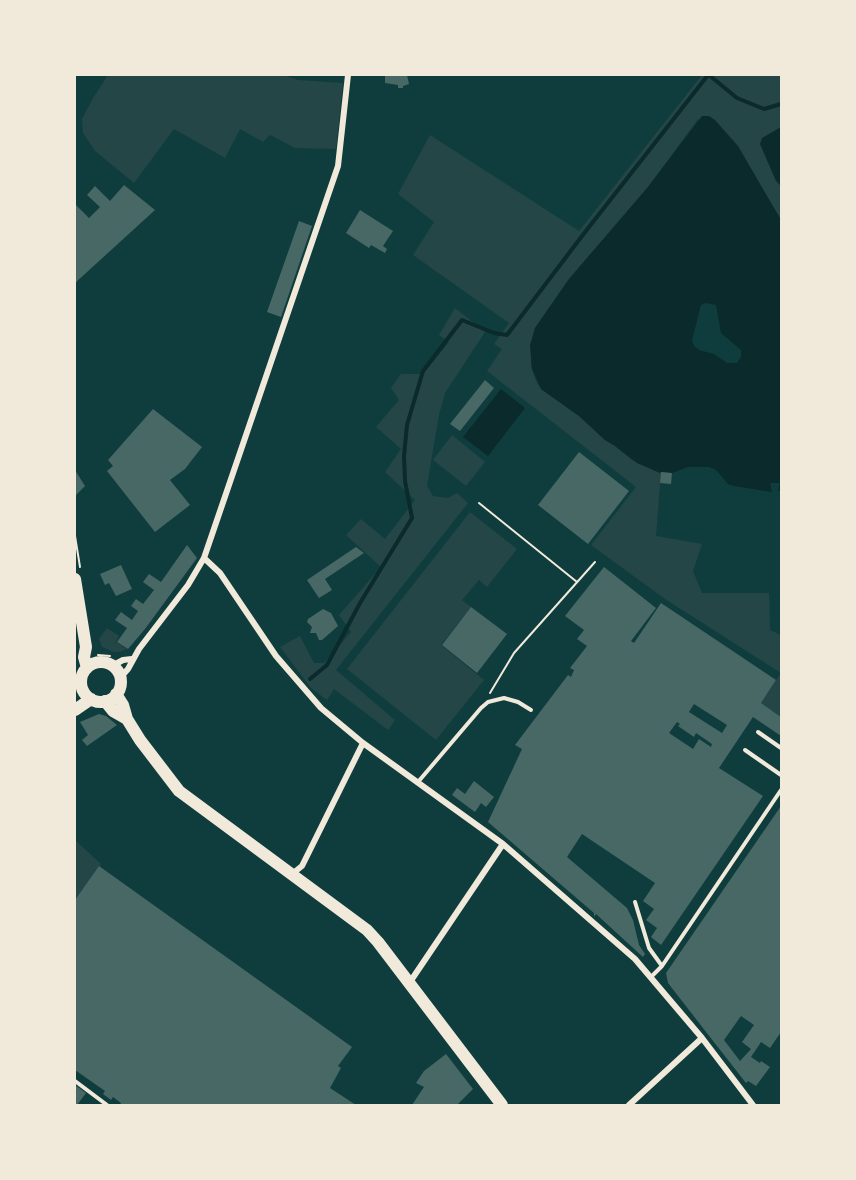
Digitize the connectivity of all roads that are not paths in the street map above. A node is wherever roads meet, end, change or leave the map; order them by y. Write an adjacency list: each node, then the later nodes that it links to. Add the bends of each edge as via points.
1 (348, 75): 2 (street, via 338,166)
2 (204, 558): 5 (street); 16 (street, via 220,573 276,656 321,708)
3 (75, 579): 4 (main road)
4 (92, 658): 6 (main road); 8 (main road)
5 (132, 660): 6 (street); 7 (street)
6 (115, 664): 7 (main road)
7 (120, 678): 9 (main road)
8 (78, 688): 10 (main road)
9 (116, 694): 11 (main road); 14 (main road)
10 (91, 699): 11 (main road); 13 (main road)
11 (105, 701): 14 (main road)
12 (531, 710): 20 (lane, via 504,698 481,708)
13 (75, 711)
14 (127, 719): 23 (main road, via 179,792)
15 (758, 732): 17 (lane)
16 (363, 743): 20 (street); 23 (street, via 302,866)
17 (781, 748)
18 (745, 750): 19 (lane)
19 (781, 775)
20 (417, 782): 22 (street)
21 (781, 790): 25 (lane)
22 (502, 844): 26 (street); 27 (street)
23 (292, 874): 27 (main road, via 367,930)
24 (635, 902): 25 (lane, via 649,948)
25 (662, 966): 26 (lane)
26 (651, 977): 28 (street)
27 (410, 982): 31 (main road)
28 (702, 1038): 32 (street); 33 (street)
29 (75, 1081): 30 (lane)
30 (107, 1105)
31 (502, 1105)
32 (628, 1105)
33 (753, 1105)

